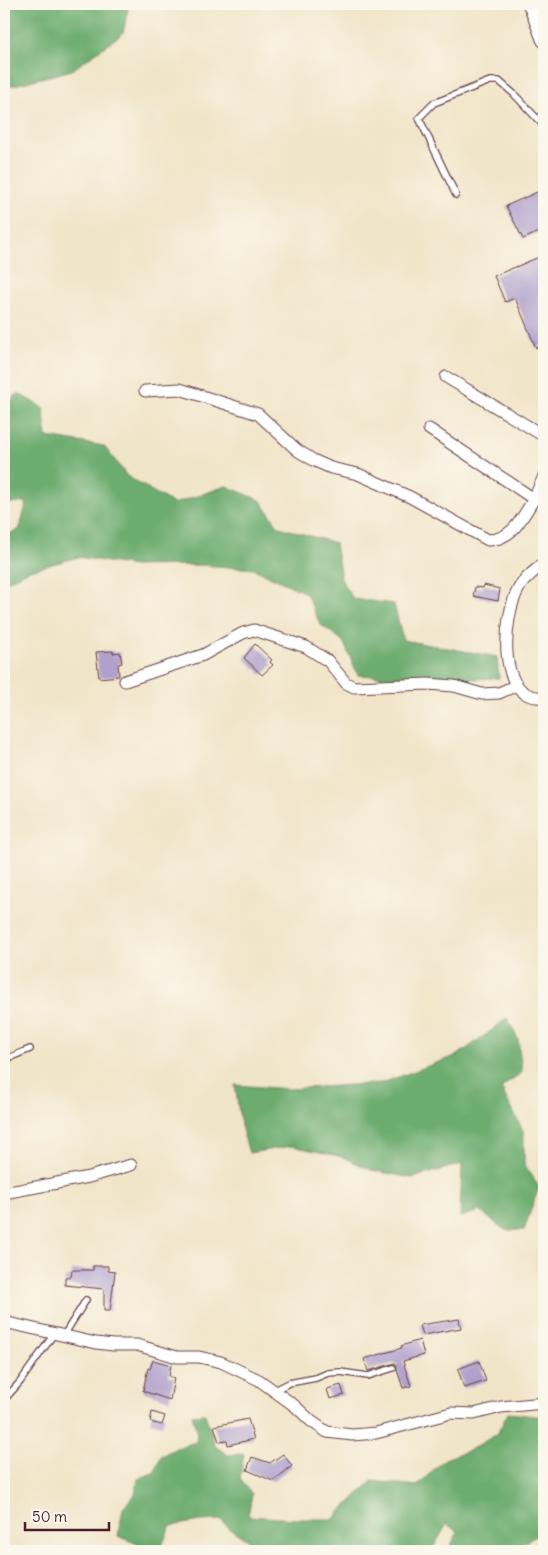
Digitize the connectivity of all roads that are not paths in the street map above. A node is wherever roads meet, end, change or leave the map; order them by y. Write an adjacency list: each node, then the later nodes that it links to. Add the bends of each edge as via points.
1 (530, 4): 2 (street)
2 (543, 33)
3 (544, 126): 4 (lane, via 499,81 490,81 434,103 419,118)
4 (456, 195)
5 (446, 377): 8 (street)
6 (145, 391): 10 (street, via 180,389 258,414 297,450 313,460 358,474 410,497 488,540 508,535)
7 (429, 429): 10 (street)
8 (544, 436)
9 (544, 476): 10 (street)
10 (534, 498)
11 (544, 563): 13 (street, via 519,587 510,612 507,652)
12 (125, 681): 13 (street, via 203,654 254,630 306,647 328,660 346,683 354,687 428,684 454,686 482,694 499,693)
13 (517, 685): 14 (street, via 527,695)
14 (544, 697)
15 (30, 1049): 16 (lane)
16 (4, 1060)
17 (131, 1165): 18 (street, via 89,1177)
18 (4, 1193)
19 (86, 1300): 21 (lane)
20 (4, 1322): 21 (street)
21 (59, 1334): 23 (street, via 96,1343 137,1344 177,1357 221,1362); 24 (lane)
22 (393, 1368): 23 (lane, via 368,1376 328,1373 289,1383)
23 (274, 1391): 25 (street, via 327,1432 352,1435 392,1430 451,1413 474,1414 501,1407)
24 (4, 1400)
25 (544, 1403)

